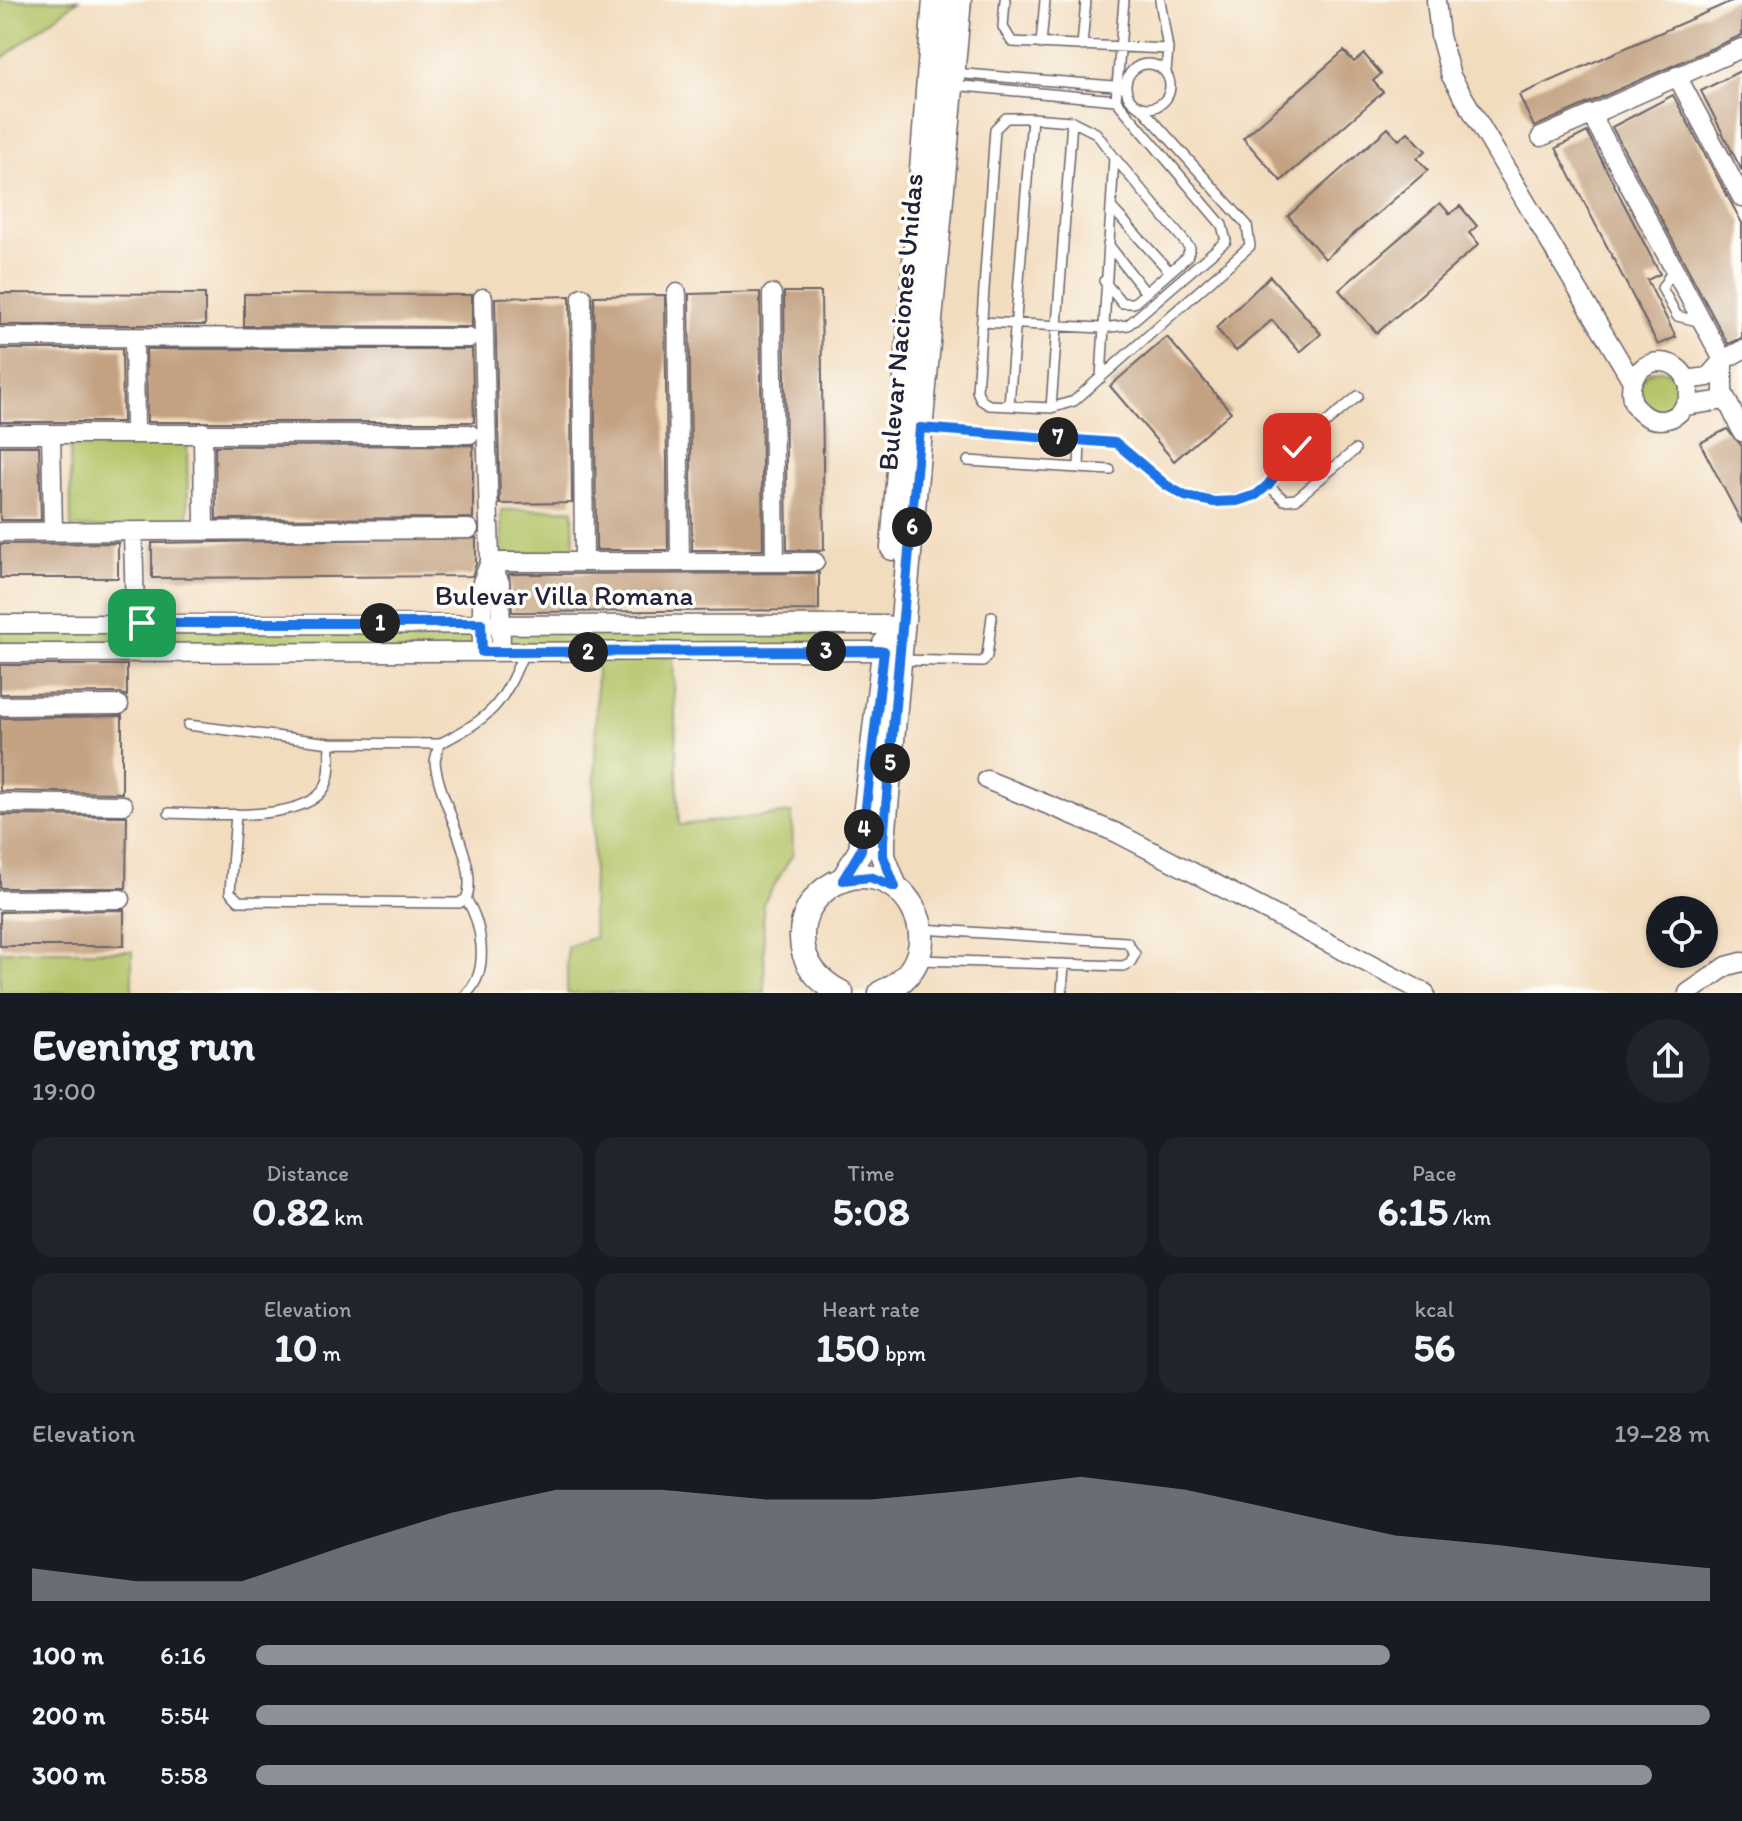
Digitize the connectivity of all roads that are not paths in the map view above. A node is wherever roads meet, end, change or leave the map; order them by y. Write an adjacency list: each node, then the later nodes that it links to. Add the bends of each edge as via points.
1 (935, 0): 82 (main road, Bulevar Naciones Unidas)
2 (959, 0): 16 (main road, Bulevar Naciones Unidas)
3 (1005, 0): 9 (lane, via 1005,36 1012,42)
4 (1045, 0): 9 (lane)
5 (1086, 0): 10 (lane)
6 (1124, 0): 11 (lane)
7 (1160, 0): 13 (lane)
8 (1436, 0): 42 (street, via 1451,76)
9 (1041, 44): 10 (lane)
10 (1082, 46): 11 (lane)
11 (1119, 48): 13 (lane); 17 (lane)
12 (1742, 48): 15 (street)
13 (1168, 49): 14 (lane)
14 (1166, 71): 17 (lane, via 1153,64 1139,65); 19 (lane, via 1171,84 1167,98 1156,107)
15 (1677, 76): 20 (street); 25 (street)
16 (952, 79): 17 (lane); 18 (lane); 54 (main road, Bulevar Naciones Unidas)
17 (1121, 86): 18 (lane); 19 (lane)
18 (1116, 100): 38 (lane, via 1227,237 1221,249 1137,320)
19 (1141, 107): 46 (lane, via 1247,225 1252,241 1244,255)
20 (1591, 114): 23 (street); 44 (street)
21 (1032, 118): 22 (lane); 35 (lane, via 1006,118 995,129); 36 (lane)
22 (1072, 121): 24 (lane, via 1096,133); 37 (lane)
23 (1541, 137)
24 (1114, 157): 26 (lane); 28 (lane, via 1188,243 1187,257)
25 (1742, 198)
26 (1111, 207): 27 (lane); 28 (lane)
27 (1108, 244): 29 (lane); 31 (lane)
28 (1170, 272): 31 (lane)
29 (1104, 281): 31 (lane, via 1126,305); 38 (lane)
30 (677, 293): 74 (street)
31 (1146, 293)
32 (772, 294): 72 (street)
33 (582, 297): 73 (street)
34 (483, 298): 75 (street)
35 (982, 322): 36 (lane); 51 (lane, via 978,395 989,405)
36 (1014, 325): 37 (lane); 51 (lane)
37 (1055, 327): 38 (lane); 53 (lane)
38 (1102, 328): 46 (lane)
39 (0, 337): 40 (street)
40 (134, 338): 41 (street); 55 (street)
41 (469, 338)
42 (1611, 349): 45 (street); 48 (street)
43 (1742, 350): 44 (street)
44 (1723, 360): 47 (street, via 1705,379); 50 (street)
45 (1645, 366): 47 (street, via 1669,364); 48 (street)
46 (1101, 378): 53 (lane, via 1074,401)
47 (1686, 380): 52 (street)
48 (1632, 381): 52 (street, via 1632,400 1651,419 1670,418)
49 (1358, 396): 66 (lane, via 1297,447)
50 (1725, 400): 52 (street); 57 (street)
51 (1009, 405): 53 (lane)
52 (1684, 406)
53 (1051, 408)
54 (920, 428): 61 (lane); 88 (main road, Bulevar Naciones Unidas)
55 (135, 432): 56 (street); 59 (street)
56 (203, 432): 60 (street); 69 (street)
57 (1742, 432)
58 (0, 434): 59 (street)
59 (51, 434): 68 (street)
60 (470, 434)
61 (1080, 439): 64 (lane); 66 (lane, via 1116,443 1185,496 1237,501)
62 (1355, 450): 66 (lane, via 1296,499 1284,500)
63 (968, 461): 64 (lane)
64 (1079, 468): 65 (lane)
65 (1110, 470)
66 (1268, 485)
67 (469, 529): 69 (street)
68 (53, 531): 70 (street); 71 (street)
69 (204, 531): 71 (street)
70 (0, 532)
71 (133, 532): 79 (street)
72 (775, 560): 74 (street); 76 (street)
73 (584, 561): 74 (street); 75 (street)
74 (680, 561)
75 (490, 562): 78 (street, via 500,583); 80 (street, via 482,582)
76 (815, 562)
77 (992, 616): 88 (lane, via 983,662)
78 (500, 622): 80 (street, Bulevar Villa Romana); 82 (street, Bulevar Villa Romana); 84 (street)
79 (134, 623): 80 (street, Bulevar Villa Romana); 81 (street, Bulevar Villa Romana); 87 (street)
80 (481, 623): 83 (street)
81 (0, 624)
82 (887, 625): 88 (main road, Bulevar Naciones Unidas)
83 (482, 652): 84 (street, Bulevar Villa Romana); 87 (street, Bulevar Villa Romana)
84 (501, 652): 85 (street, Bulevar Villa Romana)
85 (524, 652): 88 (street, Bulevar Villa Romana); 93 (lane, via 490,714)
86 (0, 653): 87 (street, Bulevar Villa Romana)
87 (136, 653)
88 (892, 655): 99 (main road, Bulevar Naciones Unidas, via 861,850); 100 (main road, Bulevar Naciones Unidas, via 883,856)
89 (119, 705): 90 (street)
90 (0, 706)
91 (188, 725): 92 (lane)
92 (330, 743): 93 (lane); 98 (lane, via 329,778 316,798 272,812)
93 (439, 744): 102 (lane, via 435,770 466,868)
94 (987, 780): 112 (street, via 1117,833)
95 (0, 803): 96 (street)
96 (123, 805)
97 (169, 813): 98 (lane)
98 (236, 814): 102 (lane, via 230,892 239,901)
99 (843, 880): 100 (main road, via 870,877); 108 (main road, via 820,893 802,929 804,956)
100 (895, 887): 104 (main road, Bulevar Naciones Unidas, via 916,910)
101 (121, 899): 103 (street)
102 (466, 899): 109 (lane, via 480,939 476,982)
103 (0, 900)
104 (921, 929): 105 (main road); 107 (lane, via 1127,942 1135,954 1123,966)
105 (917, 959): 107 (lane); 110 (main road, via 906,977)
106 (1742, 962): 113 (street)
107 (1064, 964): 111 (lane)
108 (833, 991)
109 (467, 993)
110 (881, 993)
111 (1062, 993)
112 (1425, 993)
113 (1688, 993)

